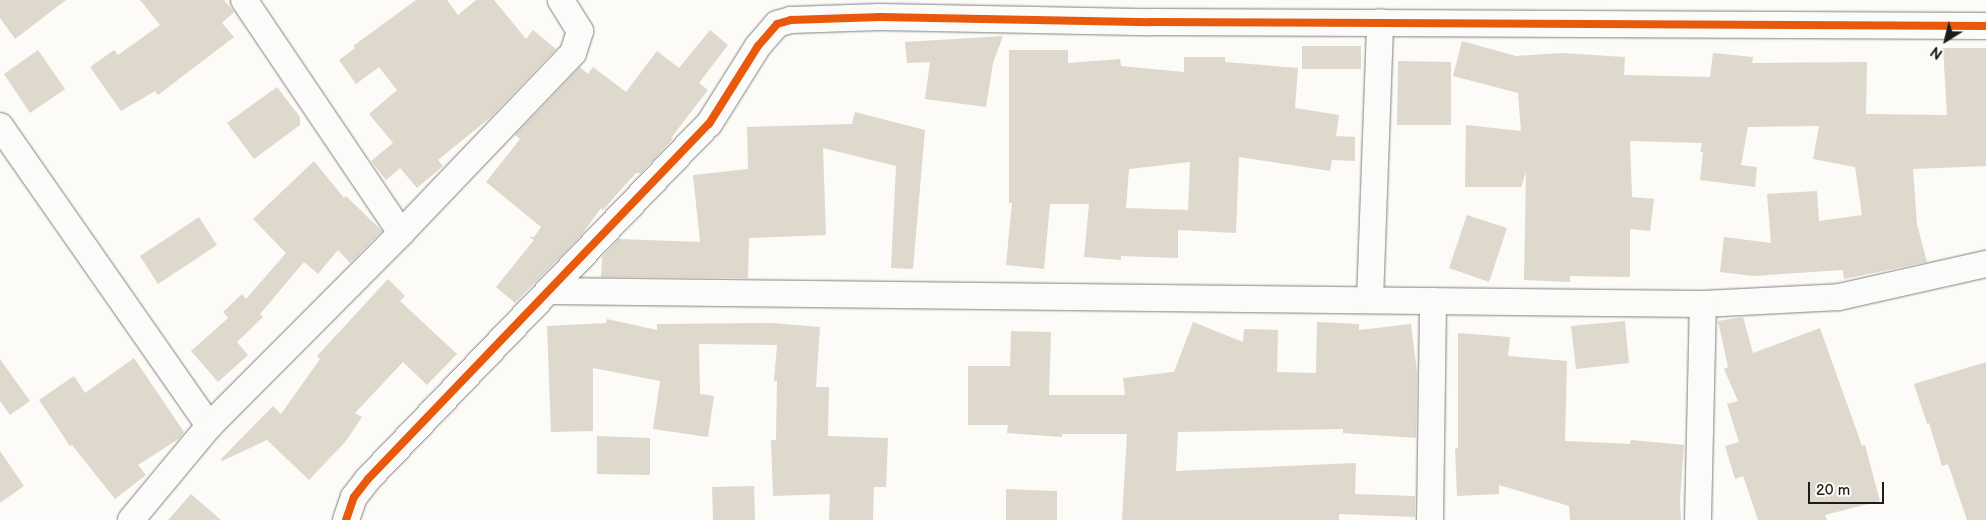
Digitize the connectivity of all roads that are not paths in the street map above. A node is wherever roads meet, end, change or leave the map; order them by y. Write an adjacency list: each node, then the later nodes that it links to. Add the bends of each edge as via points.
1 (561, 0): 8 (street, via 580,31 573,53)
2 (249, 2): 8 (street)
3 (880, 8): 4 (street); 10 (street, via 777,24 758,46 709,124)
4 (1151, 11): 5 (street)
5 (1380, 22): 6 (street); 11 (street)
6 (1986, 26)
7 (0, 126): 14 (street)
8 (401, 233): 14 (street)
9 (1986, 264): 13 (street, via 1839,297)
10 (549, 292): 11 (street); 16 (street, via 368,479 354,497)
11 (1370, 300): 12 (street)
12 (1433, 301): 13 (street); 17 (street)
13 (1703, 304): 18 (street)
14 (209, 426): 15 (street)
15 (131, 520)
16 (346, 520)
17 (1430, 520)
18 (1698, 520)

